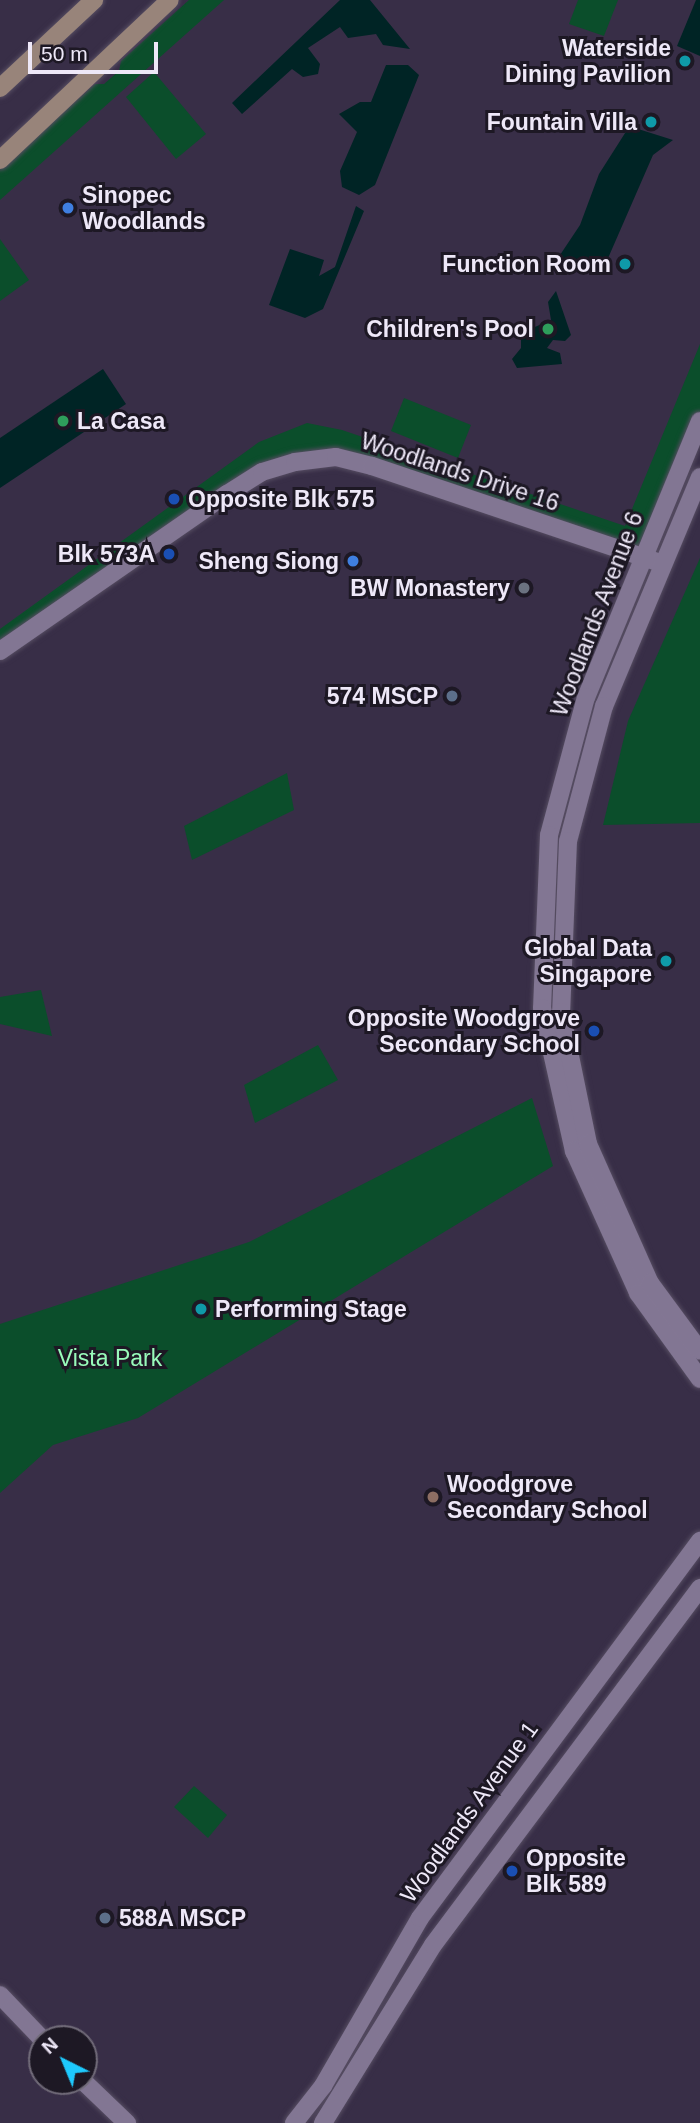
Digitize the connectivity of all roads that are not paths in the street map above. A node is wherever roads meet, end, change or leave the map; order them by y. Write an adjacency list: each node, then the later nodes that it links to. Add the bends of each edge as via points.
1 (94, 0): 3 (main road)
2 (170, 0): 4 (main road)
3 (0, 88)
4 (0, 160)
5 (700, 421): 7 (street, Woodlands Avenue 6)
6 (700, 477): 8 (street, Woodlands Avenue 6)
7 (643, 559): 8 (street, Woodlands Drive 16); 9 (street, Woodlands Drive 16, via 372,466 336,457 295,462 262,472 227,494); 11 (street, Woodlands Avenue 6, via 586,697 549,835 542,1008 574,1150 638,1293)
8 (663, 564): 10 (street, Woodlands Avenue 6, via 604,706 568,841 561,1012 588,1144 650,1283)
9 (0, 651)
10 (700, 1351)
11 (700, 1380)
12 (700, 1541): 15 (street, Woodlands Avenue 1)
13 (700, 1588): 14 (street)
14 (591, 1731): 15 (street, via 571,1736); 21 (street, via 433,1945)
15 (531, 1768): 20 (street, Woodlands Avenue 1, via 420,1918 323,2086)
16 (0, 1995): 17 (street)
17 (29, 2025)
18 (98, 2095): 19 (street)
19 (127, 2123)
20 (294, 2123)
21 (323, 2123)

